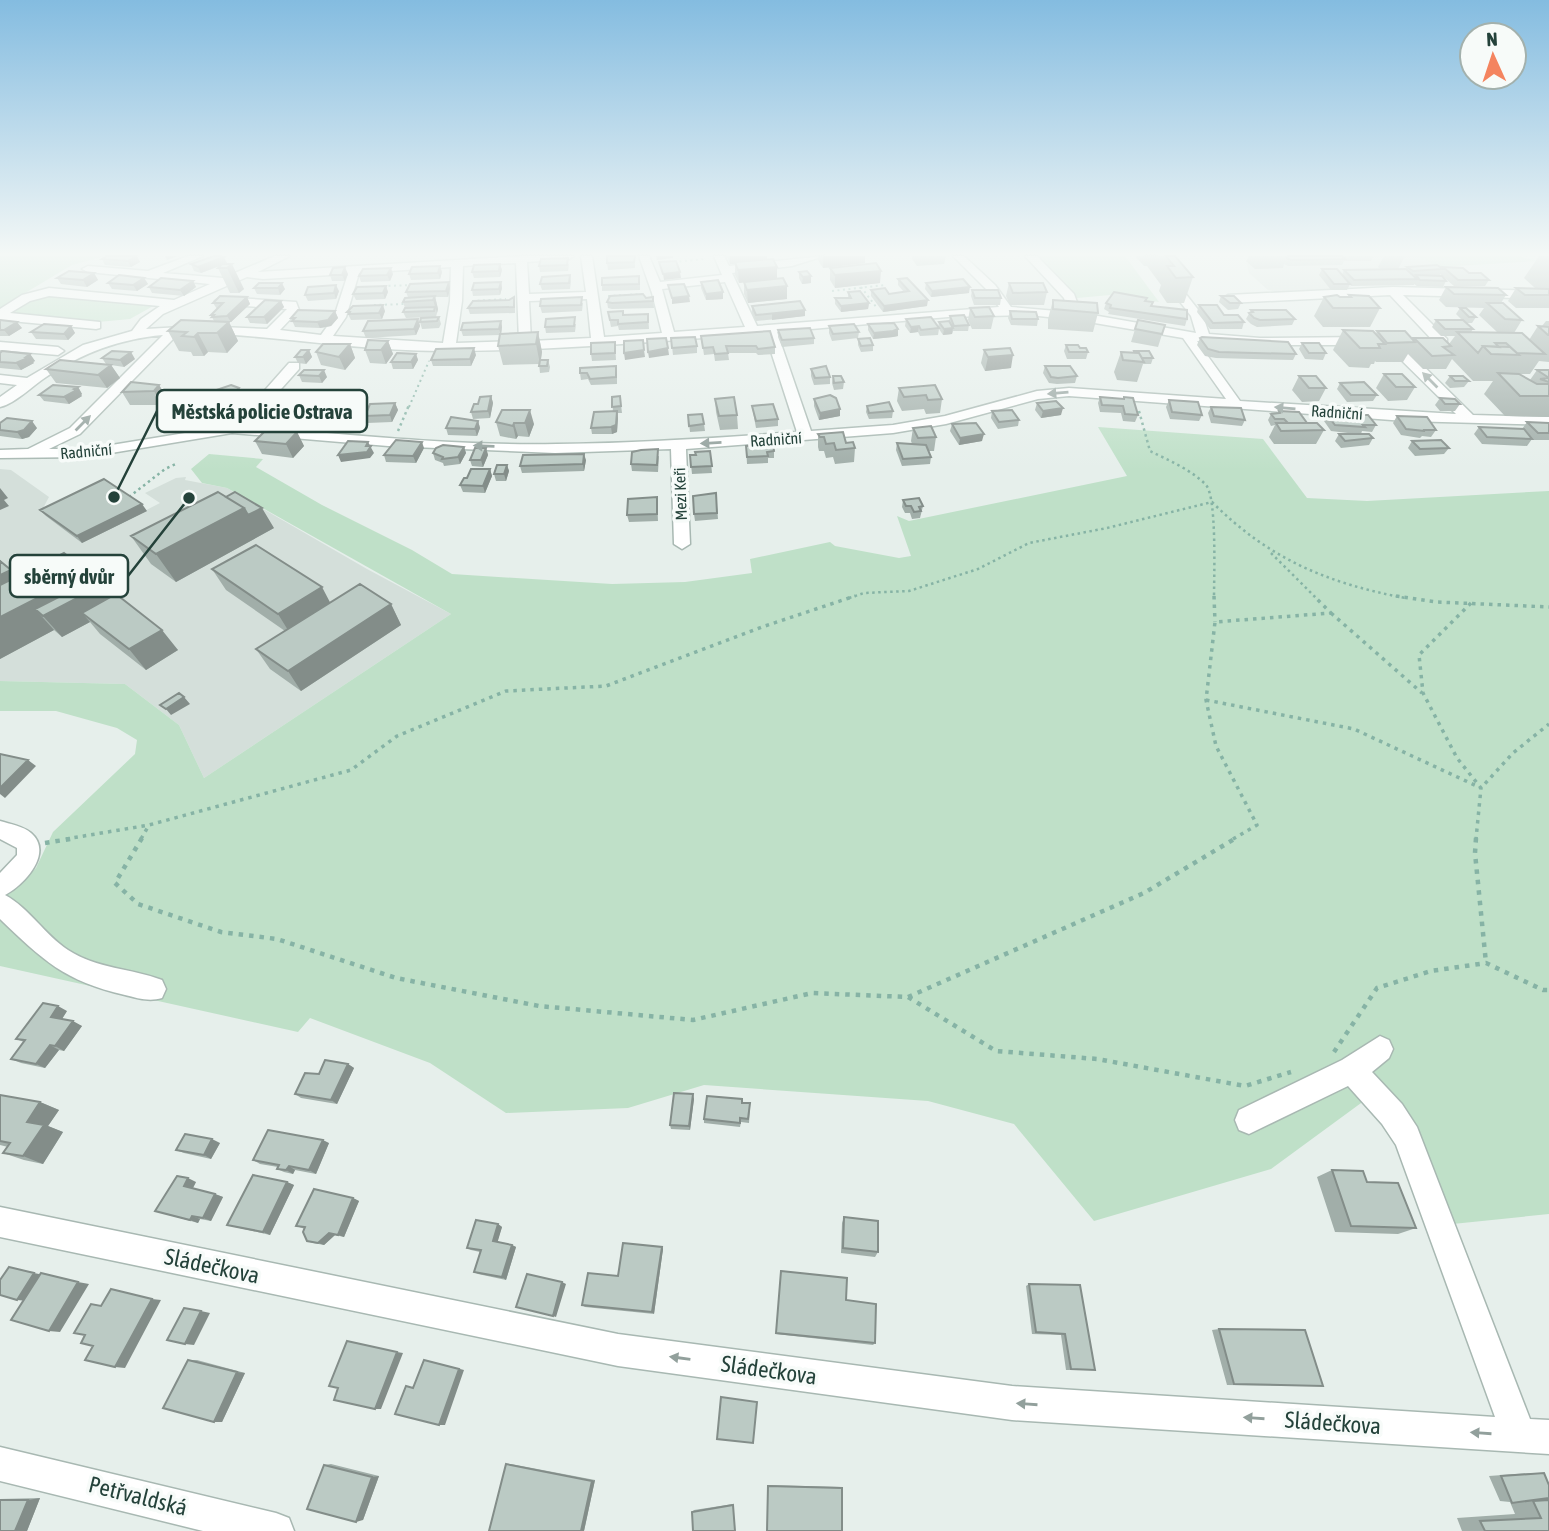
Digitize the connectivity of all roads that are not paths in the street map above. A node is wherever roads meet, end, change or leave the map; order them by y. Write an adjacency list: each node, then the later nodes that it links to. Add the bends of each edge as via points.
1 (142, 327): 17 (street)
2 (276, 327): 16 (street)
3 (333, 327): 20 (street)
4 (452, 327): 25 (street)
5 (524, 327): 23 (street)
6 (597, 327): 21 (street)
7 (703, 327): 14 (street)
8 (764, 327): 13 (street)
9 (788, 327): 13 (street)
10 (1145, 327): 18 (street)
11 (1201, 327): 19 (street)
12 (1423, 327): 22 (street, via 1435,342)
13 (770, 329): 35 (street)
14 (668, 330): 21 (street)
15 (174, 331): 16 (street); 17 (street); 38 (street, one-way to 15, via 75,431)
16 (270, 333): 20 (street)
17 (137, 334): 29 (street, via 76,353)
18 (1187, 335): 19 (street); 31 (street)
19 (1205, 337): 22 (street)
20 (324, 340): 25 (street)
21 (598, 340): 23 (street)
22 (1391, 342): 32 (street, one-way to 22)
23 (525, 344): 25 (street)
24 (0, 346): 26 (street)
25 (449, 347)
26 (58, 351)
27 (294, 366): 34 (street)
28 (0, 379): 29 (street)
29 (30, 382): 30 (street)
30 (0, 403)
31 (1236, 403): 32 (street, Radniční, one-way to 31); 35 (street, Radniční, one-way to 35, via 1081,392 1037,395 926,424)
32 (1470, 419): 33 (street, Radniční)
33 (1549, 421)
34 (238, 429): 36 (street, Radniční, one-way to 34, via 555,449 387,442); 38 (street, Radniční, via 106,450)
35 (806, 436): 36 (street, Radniční, one-way to 36)
36 (678, 444): 39 (street, Mezi Keři)
37 (0, 454): 38 (street, Radniční)
38 (23, 454)
39 (682, 544)
40 (0, 830): 41 (street, via 30,845 23,864)
41 (0, 887)
42 (0, 904): 43 (street, via 66,962 99,976)
43 (153, 989)
44 (1380, 1049): 45 (street)
45 (1340, 1065): 46 (street); 48 (street, via 1392,1114 1407,1137)
46 (1249, 1120)
47 (0, 1222): 48 (street, Sládečkova, one-way to 47, via 1012,1403 618,1350)
48 (1534, 1436)
49 (0, 1464): 50 (street, Petřvaldská)
50 (276, 1531)

